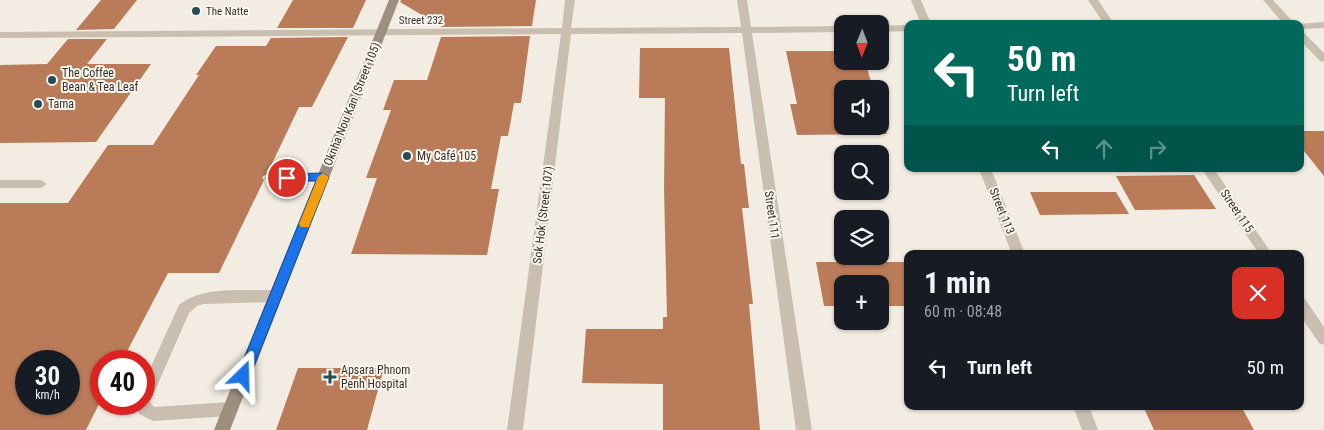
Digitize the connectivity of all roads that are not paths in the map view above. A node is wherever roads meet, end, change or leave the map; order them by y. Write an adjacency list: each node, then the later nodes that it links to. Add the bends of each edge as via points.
1 (394, 0): 17 (street, Oknha Nou Kan (Street 105))
2 (570, 0): 16 (street, Sok Hok (Street 107))
3 (742, 0): 15 (street, Street 111)
4 (916, 0): 7 (street)
5 (1093, 0): 8 (street)
6 (1268, 0): 9 (street)
7 (924, 20)
8 (1107, 20)
9 (1286, 20)
10 (1324, 25): 11 (street)
11 (1304, 26)
12 (904, 28): 14 (street)
13 (834, 29): 15 (street, Street 232)
14 (889, 29)
15 (745, 30): 16 (street, Street 232); 38 (street, Street 111)
16 (566, 31): 17 (street, Street 232); 37 (street, Sok Hok (Street 107))
17 (381, 32): 18 (street, Street 232); 23 (street, Oknha Nou Kan (Street 105))
18 (0, 35)
19 (1304, 38): 20 (street)
20 (1324, 59)
21 (986, 172): 27 (street, Street 113)
22 (1210, 172): 28 (street, Street 115)
23 (323, 177): 24 (street); 29 (street, Oknha Nou Kan (Street 105))
24 (270, 178)
25 (0, 184): 26 (street)
26 (41, 184)
27 (1017, 250)
28 (1263, 250)
29 (276, 296): 32 (street, via 203,298 192,302 184,309); 33 (street, Oknha Nou Kan (Street 105))
30 (1304, 309): 31 (street)
31 (1324, 338)
32 (155, 374)
33 (230, 409): 35 (street); 36 (street, Oknha Nou Kan (Street 105))
34 (1082, 410): 39 (street)
35 (155, 414)
36 (222, 430)
37 (515, 430)
38 (804, 430)
39 (1090, 430)

